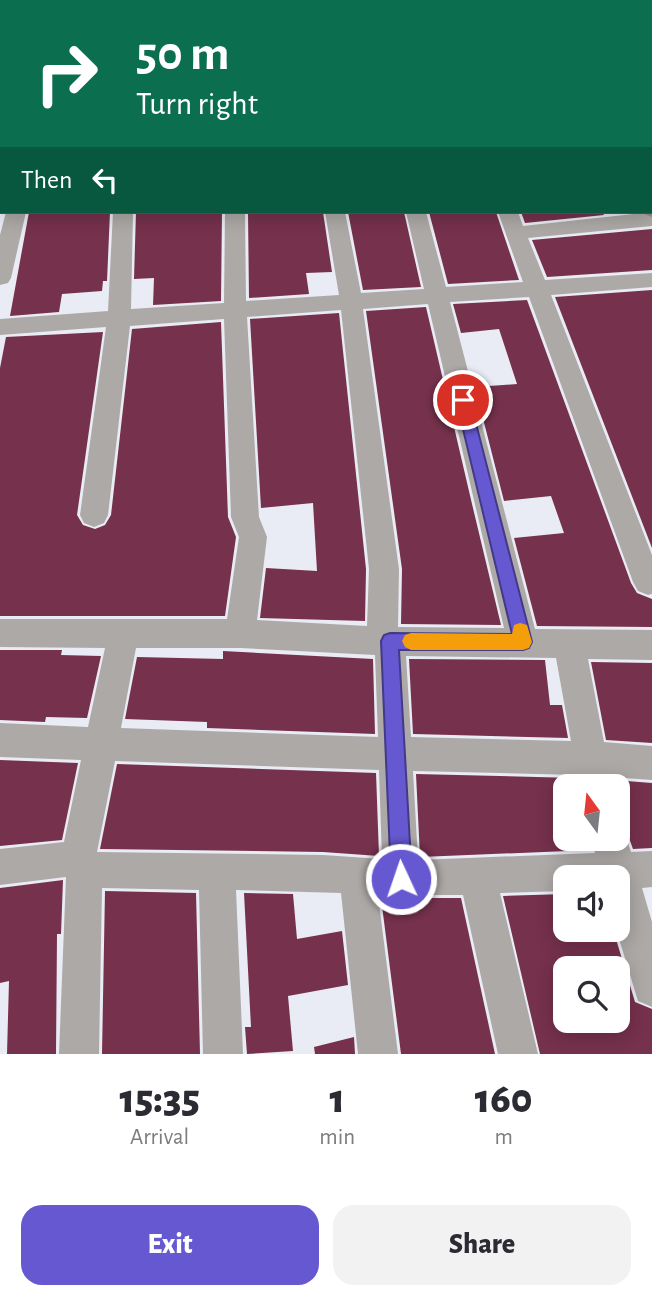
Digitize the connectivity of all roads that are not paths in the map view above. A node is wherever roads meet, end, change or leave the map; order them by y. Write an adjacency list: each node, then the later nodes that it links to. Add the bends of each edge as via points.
1 (16, 214): 8 (street)
2 (123, 214): 14 (street)
3 (234, 214): 13 (street)
4 (335, 214): 12 (street)
5 (417, 214): 11 (street)
6 (652, 219): 7 (street)
7 (512, 222): 10 (street)
8 (0, 278)
9 (652, 280): 10 (street)
10 (537, 288): 11 (street); 17 (street)
11 (438, 295): 12 (street); 22 (street)
12 (351, 302): 13 (street); 21 (street, via 384,569)
13 (235, 310): 14 (street); 20 (street, via 245,517 253,537)
14 (120, 318): 15 (street); 16 (street)
15 (0, 327)
16 (94, 515)
17 (648, 582)
18 (0, 633): 19 (street)
19 (124, 634): 20 (street); 26 (street)
20 (240, 634): 21 (street)
21 (386, 641): 22 (street); 27 (street)
22 (523, 642): 23 (street)
23 (569, 643): 24 (street); 29 (street)
24 (652, 645)
25 (0, 740): 26 (street)
26 (103, 742): 27 (street); 31 (street)
27 (396, 754): 29 (street); 36 (street)
28 (652, 763): 29 (street)
29 (593, 772)
30 (626, 860): 35 (street); 37 (street)
31 (81, 864): 32 (street); 33 (street); 38 (street)
32 (0, 867)
33 (217, 873): 34 (street); 39 (street)
34 (357, 875): 36 (street); 40 (street)
35 (477, 876): 36 (street); 41 (street)
36 (401, 879)
37 (652, 987)
38 (79, 1054)
39 (223, 1054)
40 (378, 1054)
41 (518, 1054)

